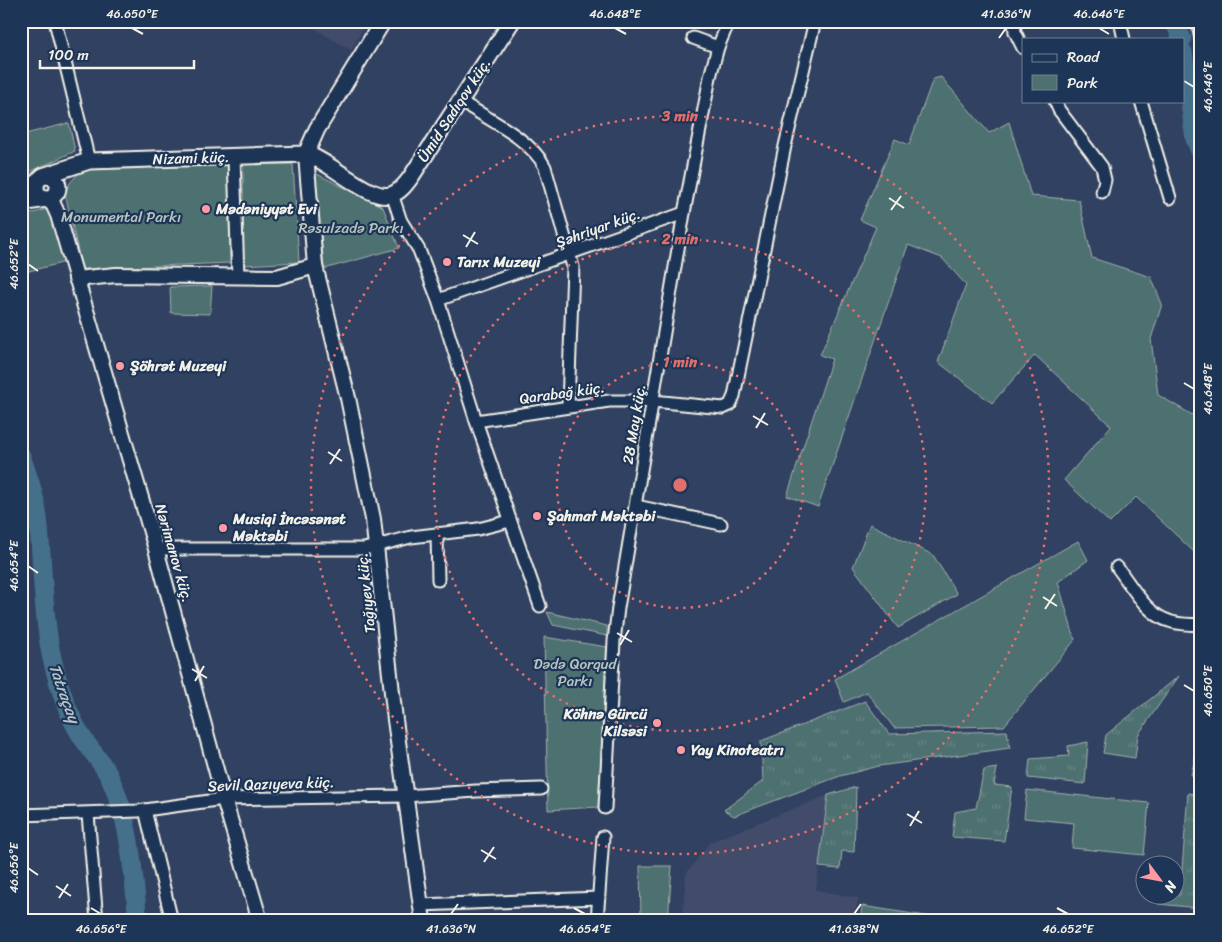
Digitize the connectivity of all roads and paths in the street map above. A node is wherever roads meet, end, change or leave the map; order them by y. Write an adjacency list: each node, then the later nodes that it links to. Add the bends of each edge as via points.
1 (55, 21): 19 (street)
2 (383, 21): 17 (main road, via 317,129)
3 (512, 21): 14 (main road, Ümid Sadıqov küç.)
4 (729, 21): 13 (street, 28 May küç.)
5 (815, 21): 33 (street, Qarabağ küç., via 785,146 734,396 730,405 723,408)
6 (1014, 21): 12 (street)
7 (1120, 21): 10 (street)
8 (1197, 21): 11 (street)
9 (693, 38): 13 (street)
10 (1124, 38)
11 (1201, 39)
12 (1022, 46)
13 (718, 47): 27 (street, 28 May küç.)
14 (460, 101): 24 (main road, Ümid Sadıqov küç., via 411,177); 28 (street, via 539,156 545,166)
15 (1055, 102): 22 (street, via 1102,167 1105,180)
16 (1142, 102): 25 (street)
17 (306, 154): 18 (main road, Nizami küç.); 24 (main road, via 377,194); 29 (street, Tağıyev küç.)
18 (234, 157): 19 (main road, Nizami küç.); 30 (street)
19 (82, 163): 20 (main road, Nizami küç.); 23 (main road, via 67,174)
20 (41, 177): 21 (main road, Nizami küç.); 23 (main road, via 53,177 57,182)
21 (21, 190)
22 (1102, 192)
23 (52, 194): 26 (main road); 31 (street, Nərimanov küç.)
24 (392, 194): 32 (street)
25 (1170, 198)
26 (21, 202)
27 (684, 213): 28 (street, Şəhriyar küç.); 33 (street, 28 May küç.)
28 (570, 254): 32 (street, Şəhriyar küç.); 34 (street, via 573,284)
29 (315, 266): 30 (street, via 277,277); 40 (street, Tağıyev küç., via 348,398)
30 (238, 277): 31 (street, via 116,275)
31 (76, 279): 41 (street, Nərimanov küç.)
32 (438, 300): 35 (street)
33 (653, 401): 34 (street, Qarabağ küç., via 609,401); 36 (street, 28 May küç.)
34 (568, 406): 35 (street, Qarabağ küç.)
35 (476, 421): 37 (street)
36 (636, 506): 38 (street); 49 (street, 28 May küç., via 614,641)
37 (510, 521): 39 (street); 44 (street)
38 (721, 524)
39 (437, 534): 40 (street); 43 (street)
40 (377, 546): 41 (street, via 349,550); 47 (street, Tağıyev küç.)
41 (156, 549): 48 (street, Nərimanov küç.)
42 (1117, 567): 45 (street, via 1159,617 1170,622)
43 (438, 580)
44 (540, 606)
45 (1201, 625)
46 (541, 790): 47 (street, Sevil Qazıyeva küç.)
47 (405, 796): 48 (street, Sevil Qazıyeva küç.); 55 (street, Tağıyev küç.)
48 (224, 799): 50 (street, Sevil Qazıyeva küç.); 58 (street, Nərimanov küç.)
49 (605, 808)
50 (141, 810): 52 (street, Sevil Qazıyeva küç.); 57 (street)
51 (21, 814): 52 (street)
52 (88, 814): 56 (street)
53 (603, 837): 54 (street)
54 (599, 898): 55 (street); 60 (street)
55 (420, 905): 59 (street, Tağıyev küç.)
56 (97, 921)
57 (172, 921)
58 (260, 921)
59 (423, 921)
60 (597, 921)

